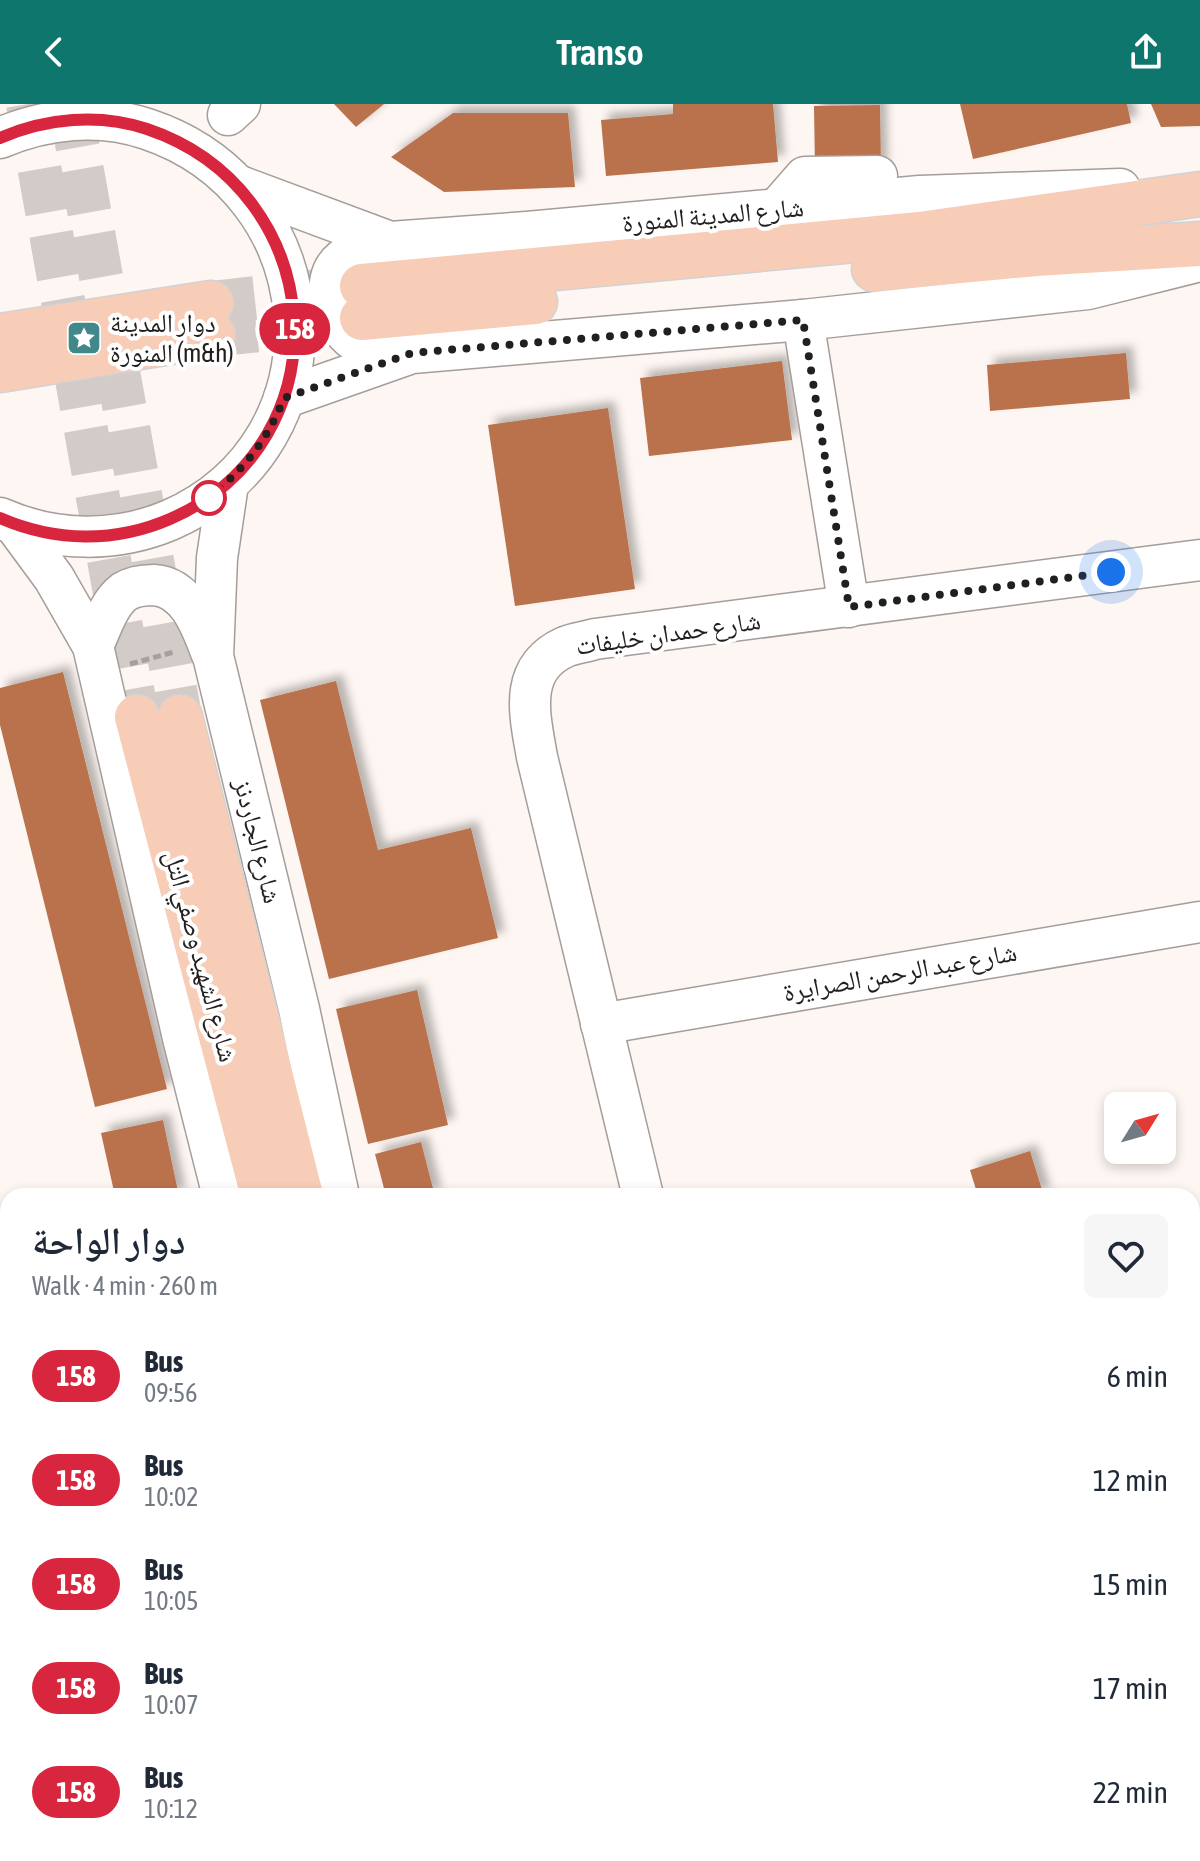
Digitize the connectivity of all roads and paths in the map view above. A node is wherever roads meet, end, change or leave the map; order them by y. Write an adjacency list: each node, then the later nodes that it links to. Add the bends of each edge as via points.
1 (155, 120): 2 (street, via 135,125 105,120 44,123); 3 (street)
2 (0, 138)
3 (237, 185): 6 (street, شارع المدينة المنورة); 13 (street, via 271,231 291,285 295,342)
4 (1200, 187): 6 (street, شارع المدينة المنورة, via 920,196)
5 (1200, 194): 7 (main road, شارع المدينة المنورة, via 362,302)
6 (390, 242): 11 (street, via 343,258 330,281 330,302 356,343)
7 (1200, 244)
8 (1200, 261): 9 (street, via 1088,289)
9 (803, 320): 11 (street); 17 (street)
10 (0, 336): 12 (main road, via 212,319)
11 (412, 353): 13 (street)
12 (0, 370)
13 (284, 398): 14 (street, via 261,444)
14 (228, 484): 15 (street, via 191,510 149,529 105,537 59,536); 18 (street, شارع الجاردنز)
15 (7, 522): 19 (street, via 54,578)
16 (1200, 560): 17 (street, شارع حمدان خليفات)
17 (849, 607): 23 (street, شارع حمدان خليفات, via 595,639 564,647 542,664 531,683 529,706 537,757)
18 (210, 650): 19 (path); 19 (street, via 183,598 164,586 141,585 124,592 111,608); 27 (street, شارع الجاردنز)
19 (95, 659): 24 (street)
20 (137, 717): 25 (main road, شارع الشهيد وصفي التل)
21 (180, 717): 26 (main road, شارع الشهيد وصفي التل)
22 (1200, 922): 23 (street, شارع عبد الرحمن الصرايرة)
23 (601, 1024): 28 (street, شارع حمدان خليفات)
24 (221, 1188)
25 (261, 1188)
26 (299, 1188)
27 (337, 1188)
28 (641, 1188)

